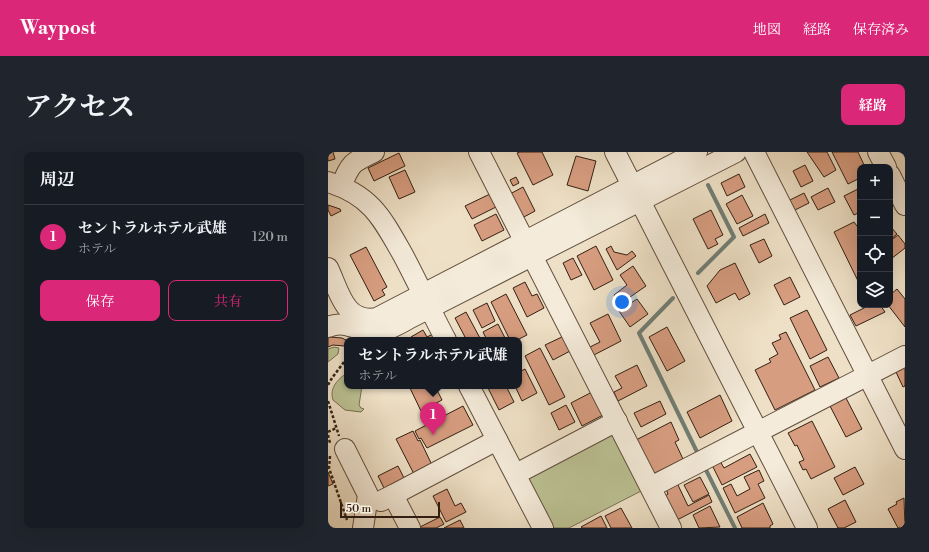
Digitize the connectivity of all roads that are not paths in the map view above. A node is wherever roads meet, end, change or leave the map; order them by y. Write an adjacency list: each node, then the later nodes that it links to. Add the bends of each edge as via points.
1 (374, 152): 10 (street, via 353,163)
2 (478, 152): 13 (street)
3 (615, 152): 11 (street)
4 (697, 152): 11 (street)
5 (736, 152): 11 (street)
6 (754, 152): 19 (street)
7 (878, 152): 8 (street)
8 (884, 164)
9 (897, 180): 12 (street)
10 (335, 184): 15 (street, via 368,204 385,223)
11 (636, 193): 13 (street); 22 (street)
12 (905, 204)
13 (528, 249): 15 (street); 21 (street)
14 (328, 268): 15 (street, via 349,311 360,317 377,318)
15 (427, 301): 16 (street, via 410,318 380,332 342,324); 17 (street)
16 (328, 327)
17 (445, 337)
18 (905, 356): 19 (street)
19 (867, 375): 22 (street); 24 (street)
20 (471, 389): 23 (street)
21 (617, 421): 26 (street); 27 (street)
22 (758, 431): 27 (street); 34 (street)
23 (497, 440): 26 (street); 28 (street)
24 (905, 448)
25 (335, 450): 29 (street, via 368,495)
26 (516, 474): 32 (street)
27 (650, 486): 33 (street)
28 (393, 495): 29 (street); 31 (street)
29 (366, 508): 30 (street)
30 (355, 524)
31 (410, 528)
32 (543, 528)
33 (671, 528)
34 (807, 528)

